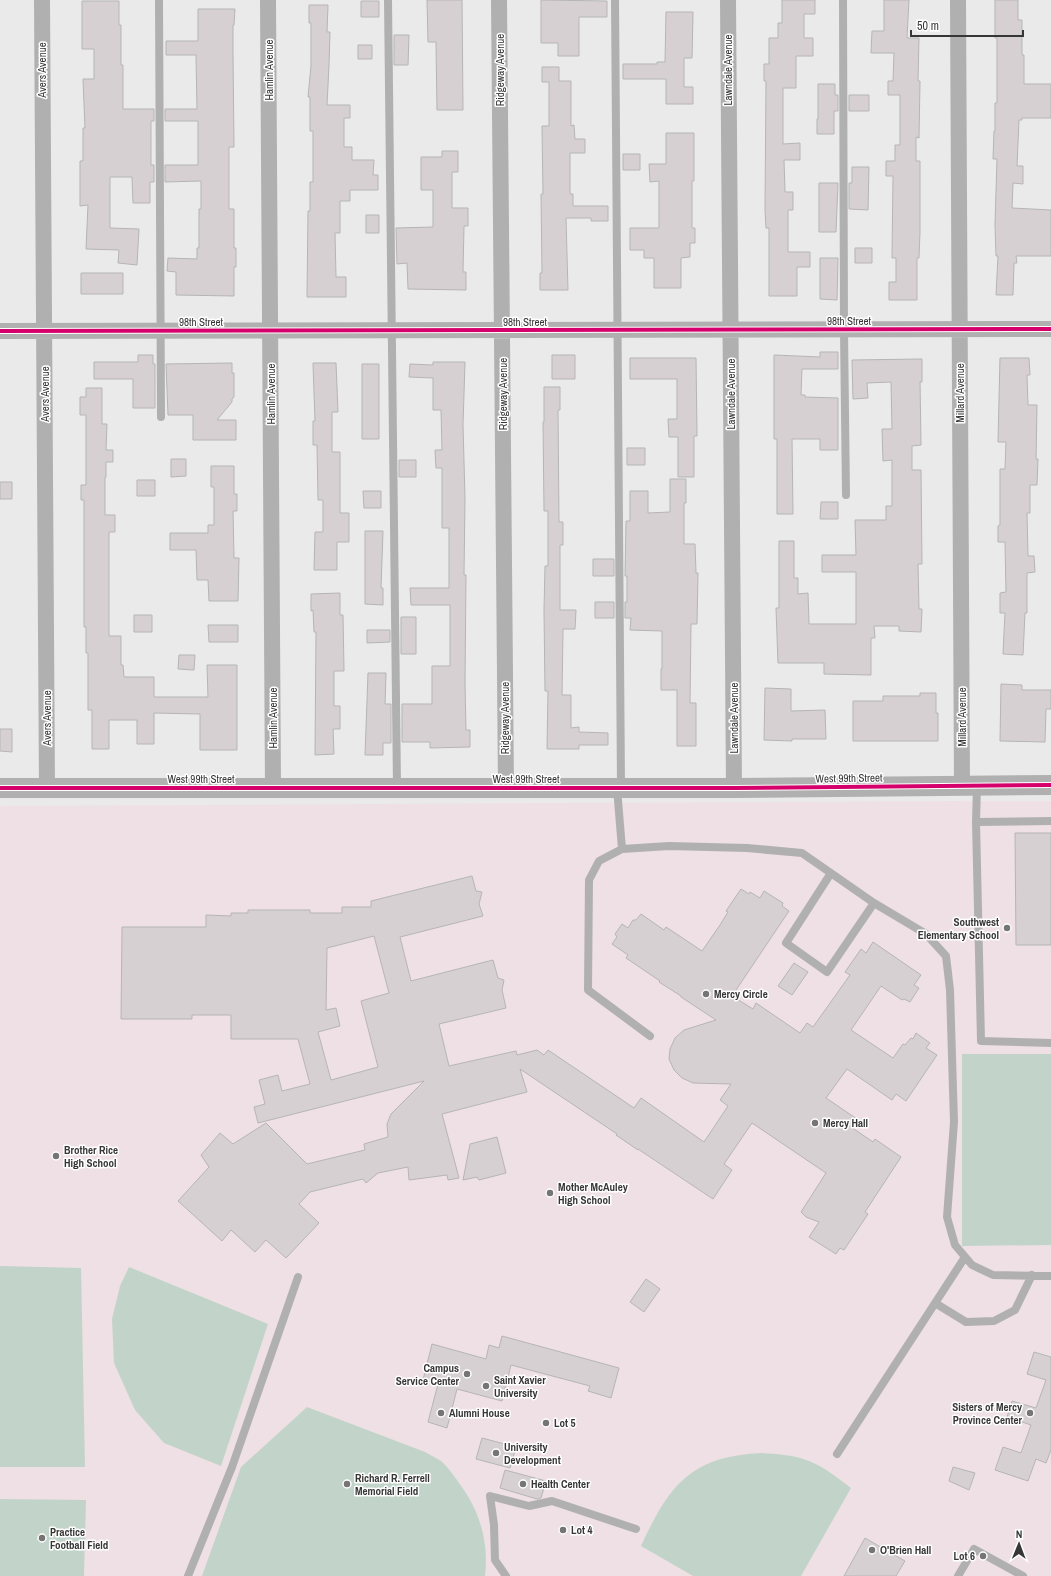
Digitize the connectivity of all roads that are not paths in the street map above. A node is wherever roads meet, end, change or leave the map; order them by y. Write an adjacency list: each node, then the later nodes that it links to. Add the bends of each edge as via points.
1 (42, 0): 16 (street, Avers Avenue)
2 (159, 0): 17 (lane)
3 (268, 0): 18 (street, Hamlin Avenue)
4 (388, 0): 19 (lane)
5 (500, 0): 20 (street, Ridgeway Avenue)
6 (615, 0): 12 (lane)
7 (728, 0): 13 (street, Lawndale Avenue)
8 (843, 0): 14 (lane)
9 (958, 0): 11 (street, Millard Avenue)
10 (1051, 328): 11 (street, 98th Street)
11 (960, 329): 14 (street, 98th Street); 23 (street, Millard Avenue)
12 (617, 330): 13 (street, 98th Street); 20 (street, 98th Street); 29 (lane)
13 (730, 330): 14 (street, 98th Street); 30 (street, Lawndale Avenue)
14 (844, 330): 22 (lane)
15 (0, 331): 16 (street, 98th Street)
16 (44, 331): 17 (street, 98th Street); 31 (street, Avers Avenue)
17 (161, 331): 18 (street, 98th Street); 21 (lane)
18 (270, 331): 19 (street, 98th Street); 26 (street, Hamlin Avenue)
19 (392, 331): 20 (street, 98th Street); 27 (lane)
20 (502, 331): 28 (street, Ridgeway Avenue)
21 (161, 417)
22 (846, 495)
23 (970, 785): 24 (street, West 99th Street); 30 (street, West 99th Street); 33 (lane)
24 (1051, 785)
25 (0, 788): 31 (street, West 99th Street)
26 (273, 788): 27 (street, West 99th Street); 31 (street, West 99th Street)
27 (397, 788): 28 (street, West 99th Street)
28 (506, 788): 29 (street, West 99th Street)
29 (619, 788): 30 (street, West 99th Street); 34 (lane)
30 (734, 788)
31 (47, 789)
32 (1051, 821): 33 (lane)
33 (976, 822): 38 (lane, via 981,1041)
34 (622, 849): 35 (lane, via 669,846 747,848 802,853); 37 (lane, via 599,861 589,880 588,990)
35 (831, 873): 36 (lane); 36 (lane, via 786,944 821,968 827,972)
36 (874, 902): 39 (lane, via 926,934 946,956 950,990 954,1122 947,1217 955,1245)
37 (650, 1036)
38 (1051, 1043)
39 (965, 1257): 40 (lane, via 972,1265 993,1275); 43 (lane)
40 (1032, 1275): 41 (lane); 43 (lane, via 1015,1310 994,1322 966,1322)
41 (1051, 1276)
42 (298, 1277): 46 (lane, via 232,1467)
43 (935, 1303): 44 (lane)
44 (837, 1454)
45 (636, 1529): 47 (lane, via 552,1501 529,1506 490,1496 495,1560)
46 (188, 1576)
47 (506, 1576)
48 (958, 1576): 49 (lane, via 974,1549)
49 (1023, 1576)

